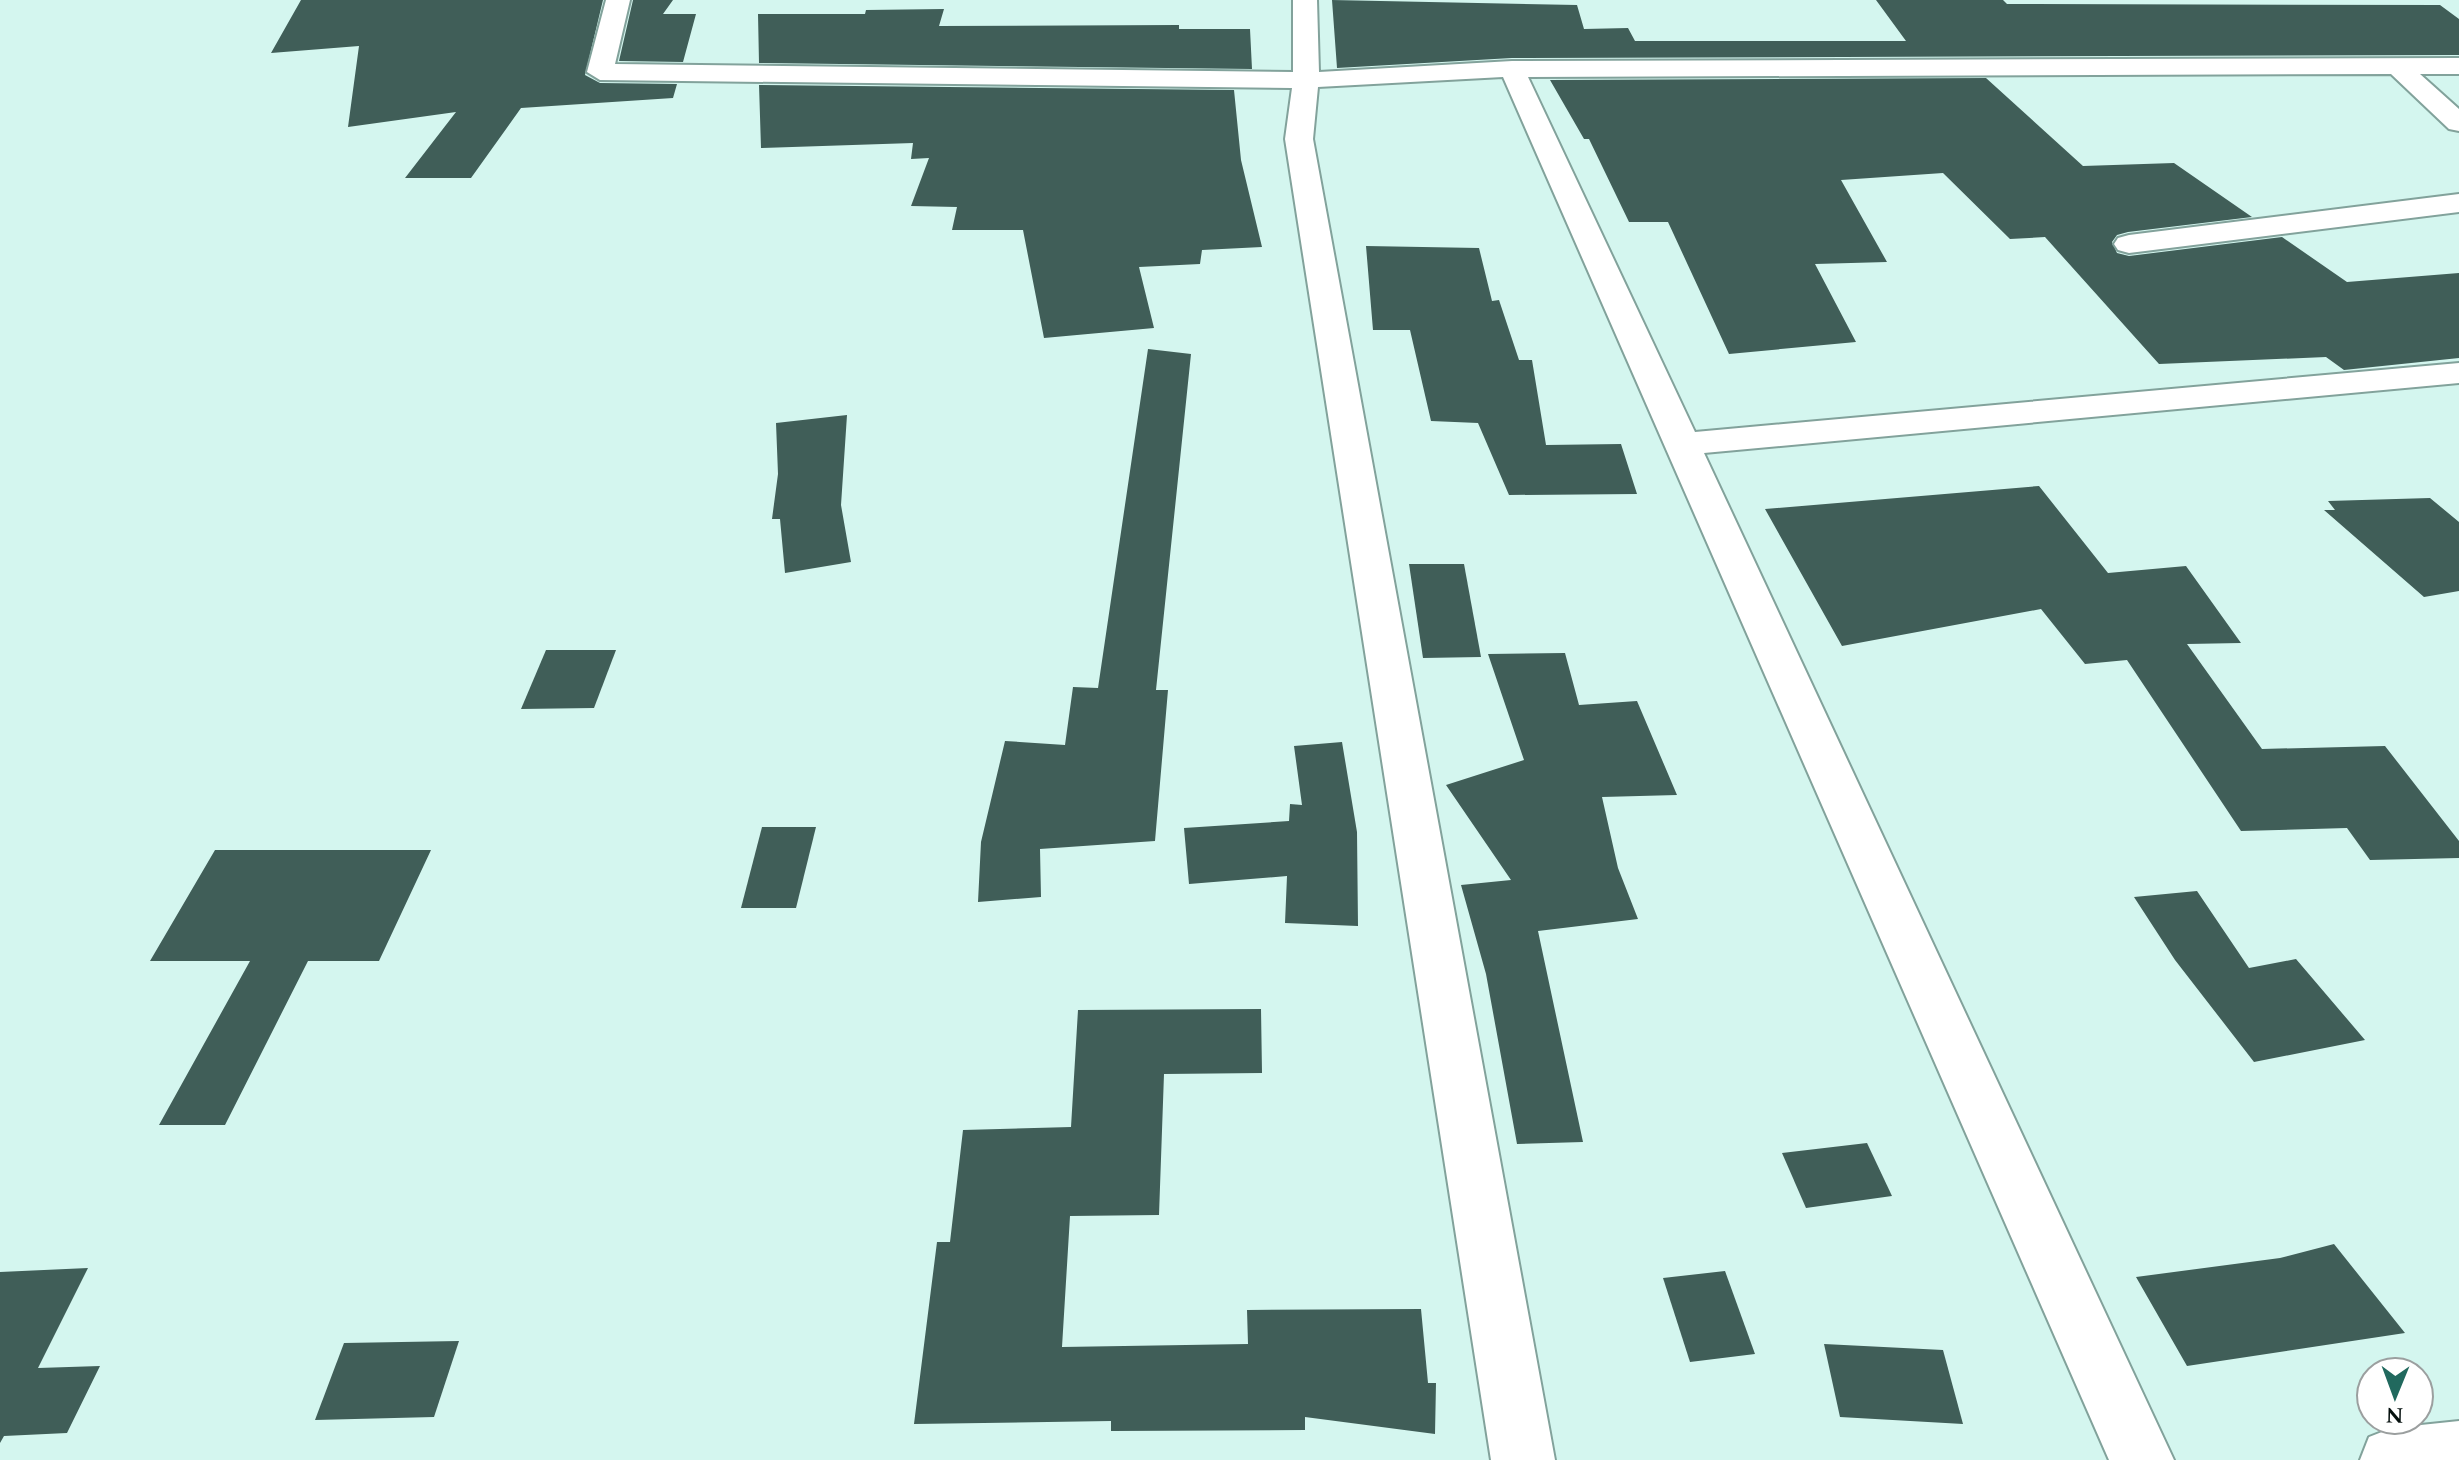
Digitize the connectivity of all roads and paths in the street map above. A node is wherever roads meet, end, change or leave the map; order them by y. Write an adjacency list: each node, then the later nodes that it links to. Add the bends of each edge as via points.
1 (618, 0): 6 (street, via 600,72)
2 (1305, 0): 6 (street)
3 (2397, 66): 4 (street); 5 (street); 7 (street)
4 (2459, 66)
5 (1512, 69): 6 (street); 11 (street)
6 (1306, 80): 13 (street, via 1299,139)
7 (2459, 123)
8 (2459, 203): 9 (street)
9 (2129, 244)
10 (2459, 373): 11 (street)
11 (1683, 444): 14 (street)
12 (2459, 1453): 15 (street)
13 (1523, 1460)
14 (2142, 1460)
15 (2392, 1460)

